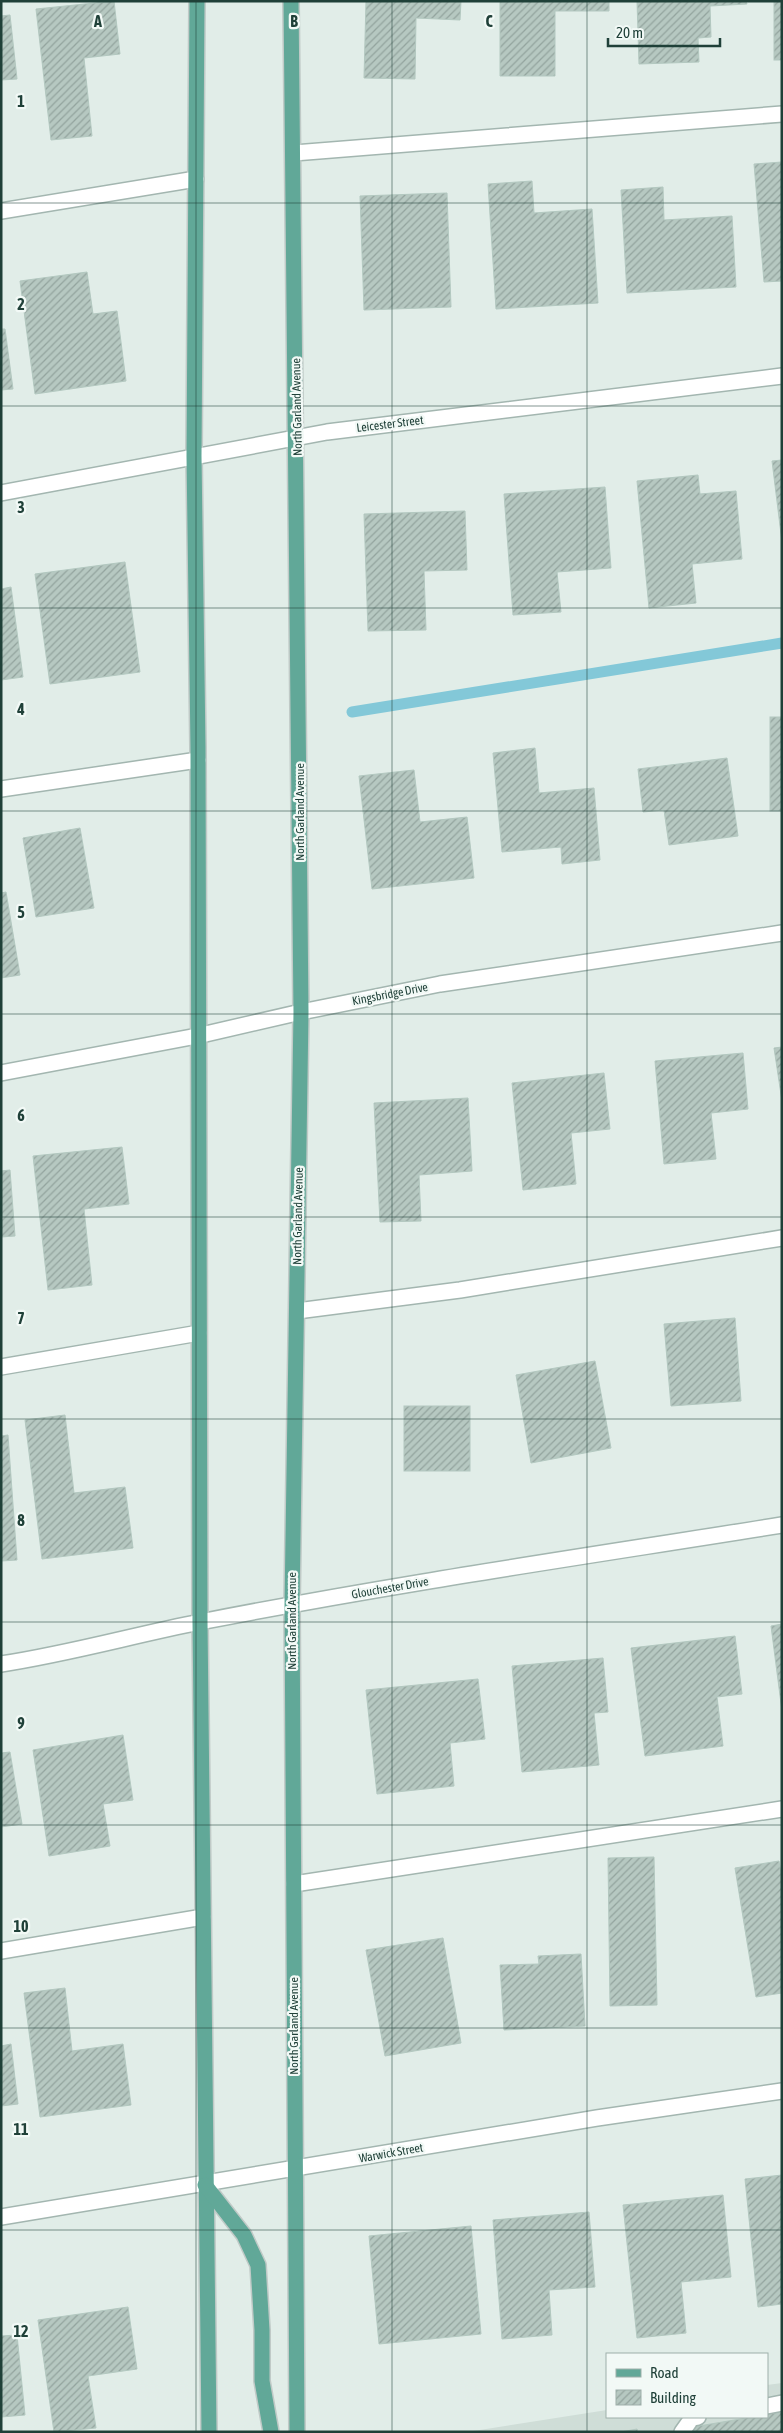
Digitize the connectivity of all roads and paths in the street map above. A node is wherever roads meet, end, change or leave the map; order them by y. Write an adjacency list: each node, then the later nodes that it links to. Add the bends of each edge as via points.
1 (196, 1): 5 (main road)
2 (291, 1): 4 (main road, North Garland Avenue)
3 (782, 114): 4 (street)
4 (294, 153): 8 (main road, North Garland Avenue)
5 (196, 179): 6 (street); 9 (main road)
6 (1, 211)
7 (782, 376): 8 (street, Leicester Street)
8 (297, 437): 9 (street, Leicester Street); 14 (main road, North Garland Avenue)
9 (194, 456): 10 (street, Leicester Street); 11 (main road)
10 (1, 493)
11 (198, 760): 12 (street); 15 (main road)
12 (1, 789)
13 (782, 933): 14 (street, Kingsbridge Drive, via 440,984)
14 (301, 1012): 15 (street, Kingsbridge Drive); 18 (main road, North Garland Avenue)
15 (197, 1036): 16 (street, Kingsbridge Drive); 19 (main road)
16 (1, 1073)
17 (782, 1238): 18 (street, via 460,1290)
18 (297, 1311): 22 (main road, North Garland Avenue)
19 (199, 1333): 20 (street); 23 (main road)
20 (1, 1367)
21 (782, 1526): 22 (street, Glouchester Drive)
22 (292, 1605): 23 (street, Glouchester Drive); 26 (main road, North Garland Avenue)
23 (200, 1622): 24 (street, Glouchester Drive); 27 (main road)
24 (1, 1664)
25 (782, 1810): 26 (street)
26 (294, 1884): 30 (main road, North Garland Avenue)
27 (203, 1916): 28 (street); 31 (main road)
28 (1, 1951)
29 (782, 2091): 30 (street, Warwick Street, via 597,2118)
30 (295, 2169): 31 (street, Warwick Street); 38 (main road, North Garland Avenue)
31 (205, 2185): 32 (street, Warwick Street); 36 (main road); 37 (main road, via 244,2234 258,2265 262,2381)
32 (1, 2217)
33 (782, 2403): 34 (street)
34 (768, 2406)
35 (692, 2418): 39 (street)
36 (209, 2432)
37 (271, 2432)
38 (298, 2432)
39 (682, 2432)

